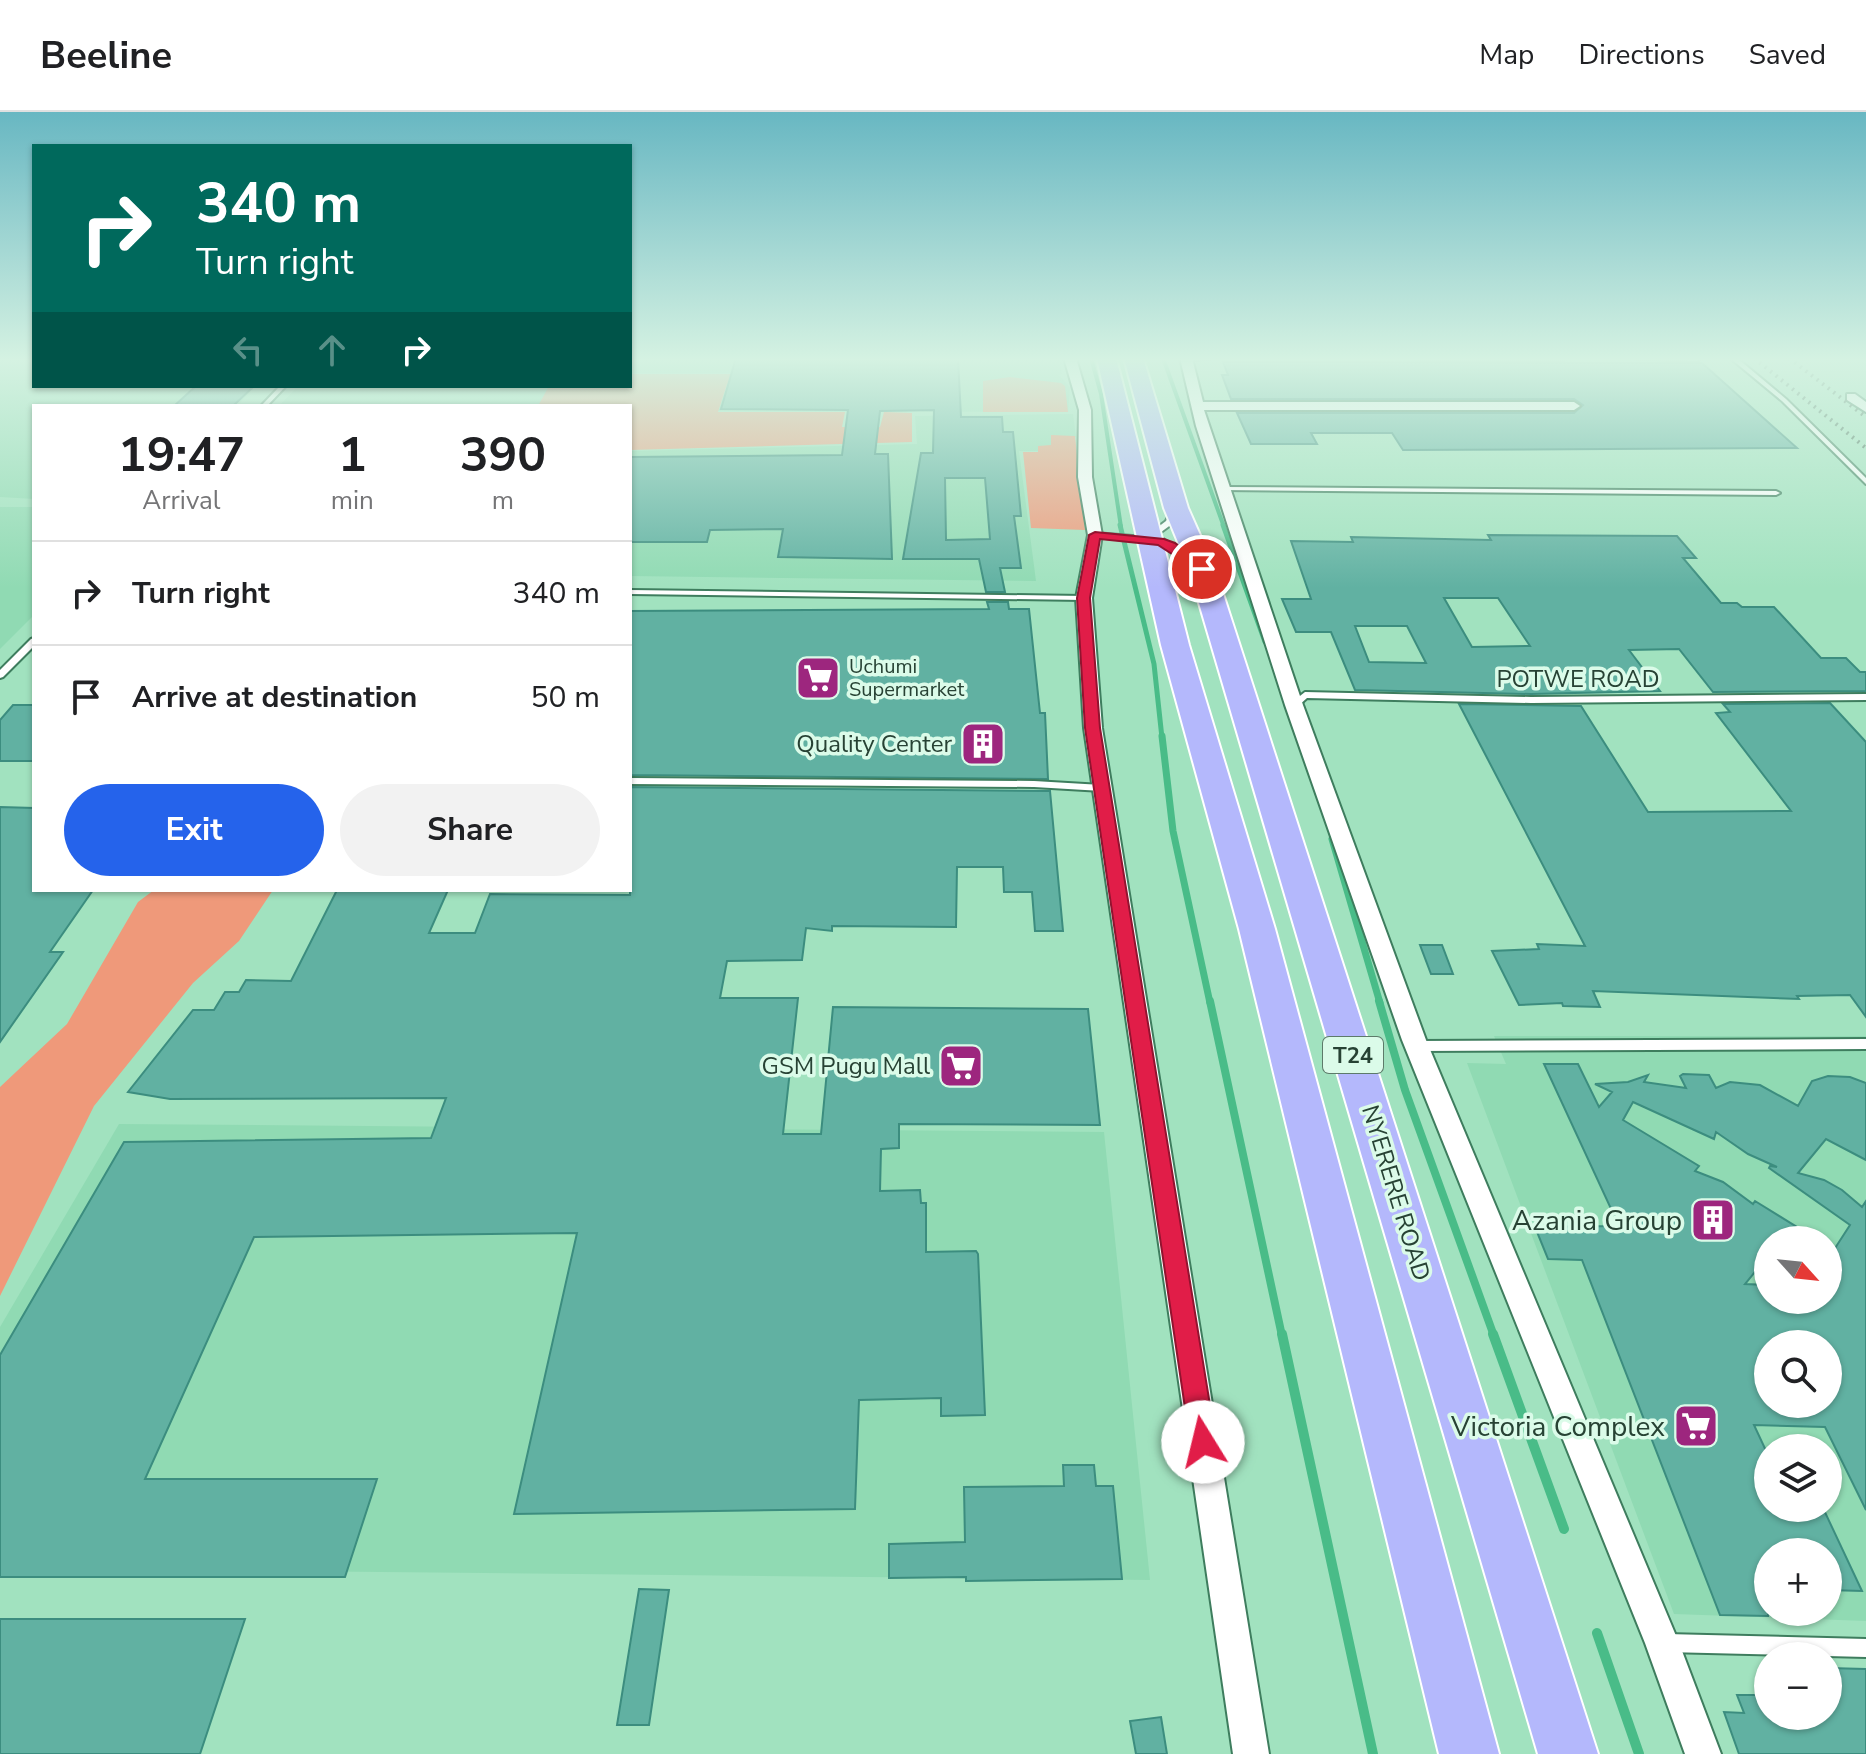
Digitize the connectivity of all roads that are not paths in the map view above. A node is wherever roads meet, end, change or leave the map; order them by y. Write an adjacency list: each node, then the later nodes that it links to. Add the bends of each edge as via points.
1 (1085, 435): 10 (street, via 1085,477)
2 (1124, 435): 11 (highway, T24)
3 (1155, 435): 9 (highway, NYERERE ROAD / T24)
4 (1206, 435): 7 (street)
5 (1816, 435): 6 (lane)
6 (1866, 482)
7 (1224, 489): 8 (lane); 18 (street)
8 (1776, 493)
9 (1176, 508): 11 (lane, via 1169,522); 12 (highway, NYERERE ROAD / T24)
10 (1095, 535): 11 (lane); 14 (street)
11 (1148, 539): 12 (lane, via 1171,545); 26 (highway, T24, via 1257,929)
12 (1202, 569): 27 (highway, NYERERE ROAD / T24)
13 (632, 592): 14 (lane)
14 (1084, 598): 20 (street)
15 (32, 643): 16 (lane)
16 (0, 675)
17 (1866, 697): 18 (lane, POTWE ROAD, via 1531,700 1305,695)
18 (1294, 705): 22 (street)
19 (632, 781): 20 (lane)
20 (1102, 788): 25 (street)
21 (1866, 1044): 22 (lane)
22 (1417, 1046): 23 (street)
23 (1662, 1643): 24 (lane); 28 (street)
24 (1866, 1648)
25 (1251, 1754)
26 (1469, 1754)
27 (1568, 1754)
28 (1703, 1754)

